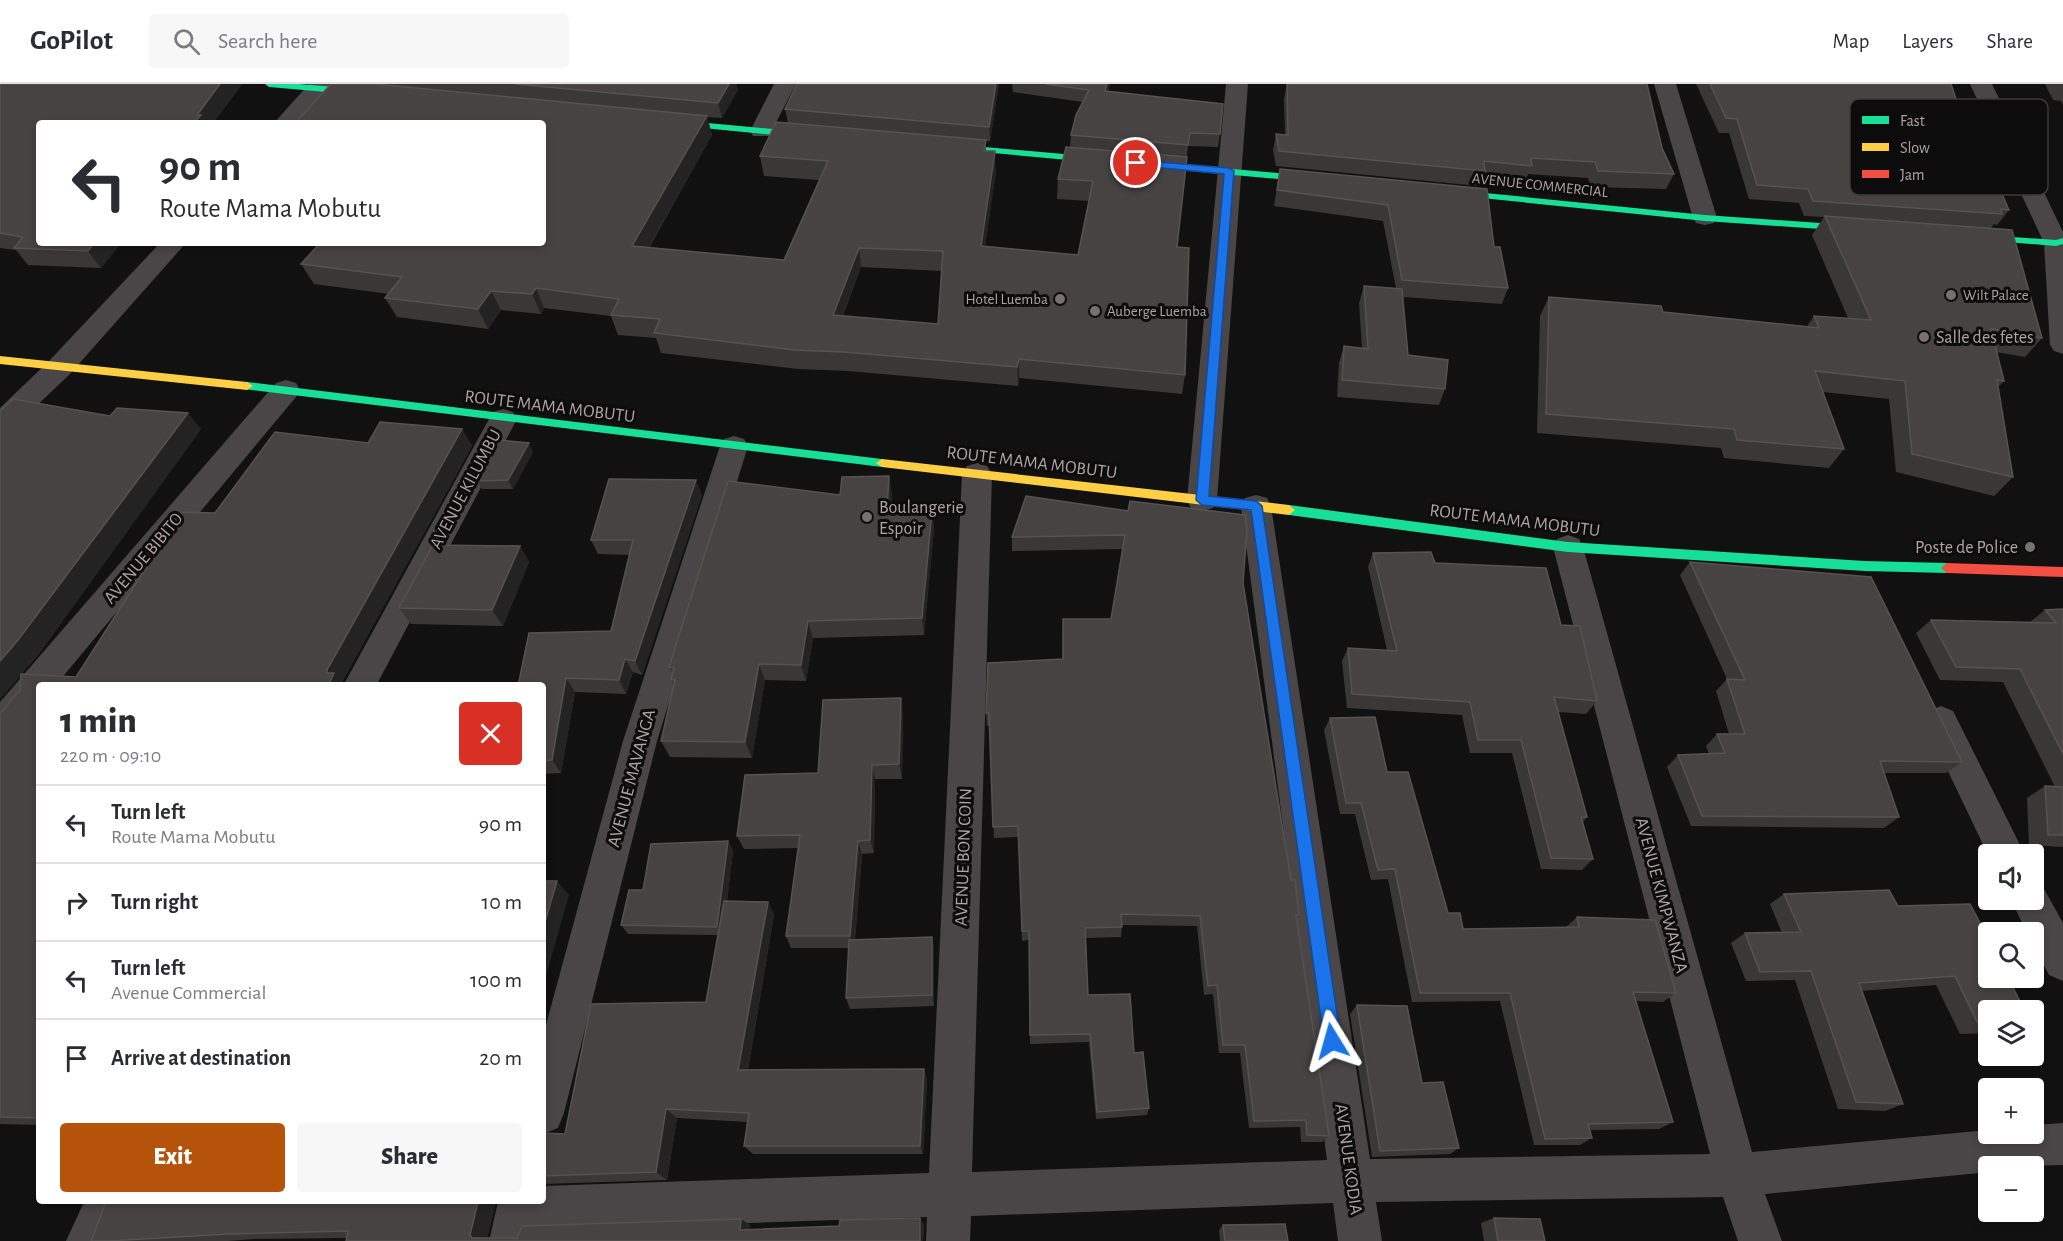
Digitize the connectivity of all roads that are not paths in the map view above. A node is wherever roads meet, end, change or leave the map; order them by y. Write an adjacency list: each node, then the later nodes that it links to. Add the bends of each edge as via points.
1 (269, 84): 6 (street)
2 (785, 84): 11 (street)
3 (1237, 84): 14 (street)
4 (1665, 84): 18 (street)
5 (1981, 84): 8 (street)
6 (320, 86): 7 (street); 9 (street)
7 (388, 94)
8 (1988, 99)
9 (288, 120)
10 (656, 121): 11 (street)
11 (761, 131): 12 (street)
12 (832, 137)
13 (925, 145): 14 (street)
14 (1229, 171): 15 (street); 31 (street)
15 (1336, 182)
16 (1431, 191): 18 (street, AVENUE COMMERCIAL)
17 (2036, 195): 21 (street)
18 (1704, 218): 19 (street, AVENUE COMMERCIAL)
19 (1880, 230)
20 (1962, 236): 21 (street)
21 (2059, 242): 23 (street)
22 (171, 246): 25 (street)
23 (2063, 345)
24 (0, 360): 25 (street, ROUTE MAMA MOBUTU)
25 (59, 368): 26 (street, ROUTE MAMA MOBUTU); 28 (street)
26 (286, 390): 27 (street, ROUTE MAMA MOBUTU); 37 (street, AVENUE BIBITO)
27 (502, 419): 29 (street, ROUTE MAMA MOBUTU); 38 (street, AVENUE KILUMBU)
28 (0, 424)
29 (734, 446): 30 (street, ROUTE MAMA MOBUTU); 45 (street, AVENUE MAVANGA, via 640,741)
30 (977, 474): 31 (street, ROUTE MAMA MOBUTU); 49 (street, AVENUE BON COIN)
31 (1202, 500): 32 (street, ROUTE MAMA MOBUTU)
32 (1256, 506): 33 (street, ROUTE MAMA MOBUTU); 48 (street, AVENUE KODIA)
33 (1568, 547): 34 (street, ROUTE MAMA MOBUTU); 47 (street, AVENUE KIMPWANZA)
34 (1865, 566): 35 (street, ROUTE MAMA MOBUTU); 36 (street)
35 (2063, 572)
36 (1881, 598)
37 (37, 682)
38 (361, 682)
39 (36, 684): 41 (street, AVENUE BIBITO)
40 (1928, 694): 42 (street)
41 (0, 726)
42 (2002, 844)
43 (2035, 910): 44 (street)
44 (2063, 962)
45 (546, 1101)
46 (2063, 1144): 47 (street)
47 (1737, 1175): 48 (street); 55 (street, AVENUE KIMPWANZA)
48 (1352, 1181): 49 (street); 54 (street, AVENUE KODIA)
49 (951, 1193): 51 (street); 53 (street, AVENUE BON COIN)
50 (105, 1204): 52 (street)
51 (516, 1217)
52 (88, 1241)
53 (948, 1241)
54 (1360, 1241)
55 (1760, 1241)

